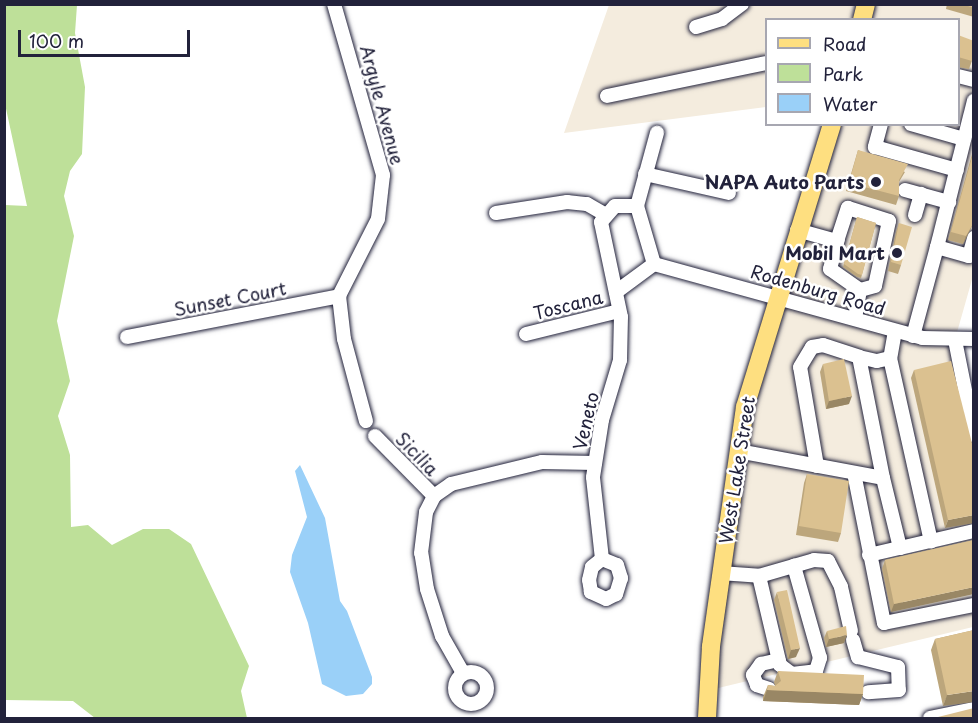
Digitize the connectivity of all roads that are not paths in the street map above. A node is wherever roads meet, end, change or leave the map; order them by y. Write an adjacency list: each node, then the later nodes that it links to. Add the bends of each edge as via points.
1 (334, 4): 29 (street, Argyle Avenue, via 383,175 379,216)
2 (742, 4): 3 (street, via 722,19)
3 (696, 27)
4 (765, 63): 5 (street)
5 (607, 96)
6 (968, 106): 11 (street)
7 (831, 126): 22 (main road, West Lake Street)
8 (880, 126): 12 (street, via 875,147)
9 (917, 126): 11 (street)
10 (657, 133): 13 (street)
11 (964, 139): 12 (street)
12 (957, 170): 17 (street)
13 (645, 174): 15 (street); 18 (street)
14 (905, 190): 16 (street)
15 (729, 193)
16 (921, 194): 17 (street); 21 (street)
17 (949, 202): 25 (street)
18 (637, 206): 20 (street, via 615,206); 26 (street)
19 (496, 213): 20 (street, via 567,201 586,204)
20 (604, 214): 28 (street, Veneto, via 601,229)
21 (915, 215)
22 (797, 230): 24 (street); 30 (main road, West Lake Street)
23 (974, 238): 25 (street, via 969,256)
24 (838, 239): 27 (street, via 830,269); 27 (street, via 848,208 889,221 875,286)
25 (937, 247): 35 (street)
26 (654, 264): 28 (street); 30 (street, Rodenburg Road)
27 (860, 290): 32 (street)
28 (616, 292): 31 (street, Veneto)
29 (339, 296): 36 (street, Sunset Court); 41 (street, via 344,339)
30 (778, 296): 32 (street, Rodenburg Road); 44 (main road, West Lake Street, via 745,407)
31 (619, 311): 34 (street, Toscana); 45 (street, Veneto, via 620,360 602,420)
32 (855, 319): 33 (street, Rodenburg Road)
33 (895, 331): 35 (street, Rodenburg Road); 40 (street)
34 (526, 334)
35 (913, 336): 38 (street, Rodenburg Road)
36 (127, 337)
37 (974, 339): 38 (street, Rodenburg Road)
38 (955, 340): 42 (street)
39 (859, 357): 40 (street, via 877,361); 46 (street, via 823,345 812,347 800,367); 48 (street)
40 (890, 358): 51 (street)
41 (366, 421)
42 (974, 435)
43 (375, 436): 49 (street, Sicilia)
44 (738, 451): 46 (street); 56 (main road, West Lake Street)
45 (595, 463): 49 (street, via 542,462 451,484); 54 (street, Veneto, via 593,477)
46 (817, 466): 47 (street)
47 (854, 473): 48 (street); 53 (street)
48 (883, 478): 52 (street)
49 (434, 496): 60 (street, via 426,512 421,553 427,589 442,636)
50 (974, 531): 51 (street)
51 (931, 541): 52 (street)
52 (900, 548): 53 (street)
53 (869, 555): 58 (street, via 884,623)
54 (602, 559)
55 (794, 566): 57 (street); 59 (street, via 820,658 816,671 792,674); 62 (street, via 828,561 837,574 858,657 898,667 899,690)
56 (720, 573): 57 (street); 64 (main road, West Lake Street)
57 (759, 576): 59 (street)
58 (974, 605)
59 (779, 660): 61 (street, via 760,664 753,675 757,685)
60 (463, 673)
61 (769, 688)
62 (868, 692)
63 (974, 709): 65 (street)
64 (707, 718)
65 (930, 718)

